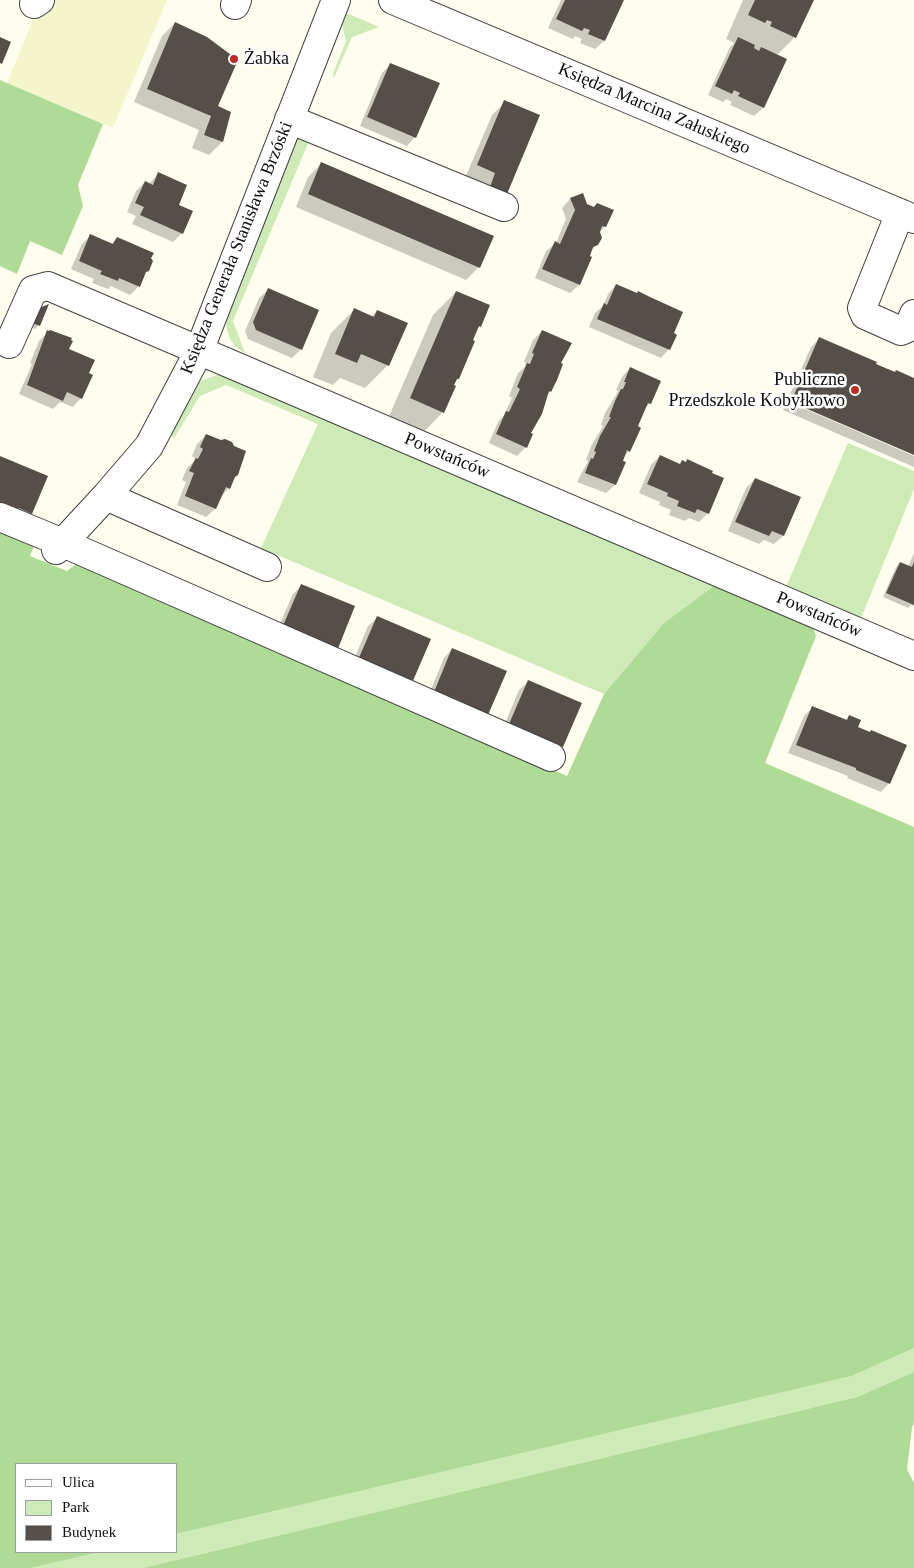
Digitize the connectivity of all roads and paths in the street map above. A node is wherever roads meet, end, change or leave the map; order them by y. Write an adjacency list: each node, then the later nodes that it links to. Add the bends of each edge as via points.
1 (336, 0): 3 (street, Księdza Generała Stanisława Brzóski)
2 (393, 0): 5 (street, Księdza Marcina Załuskiego)
3 (289, 119): 4 (street); 8 (street, Księdza Generała Stanisława Brzóski)
4 (504, 207)
5 (907, 216): 6 (street, via 862,308 865,315 902,331 908,328)
6 (914, 314)
7 (10, 344): 8 (street, Powstańców, via 33,290 48,286)
8 (199, 351): 9 (street, Księdza Generała Stanisława Brzóski, via 149,446); 13 (street, Powstańców)
9 (106, 496): 11 (street, Księdza Generała Stanisława Brzóski); 12 (street)
10 (0, 517): 11 (street)
11 (59, 546): 14 (street)
12 (267, 567)
13 (914, 656)
14 (551, 757)

